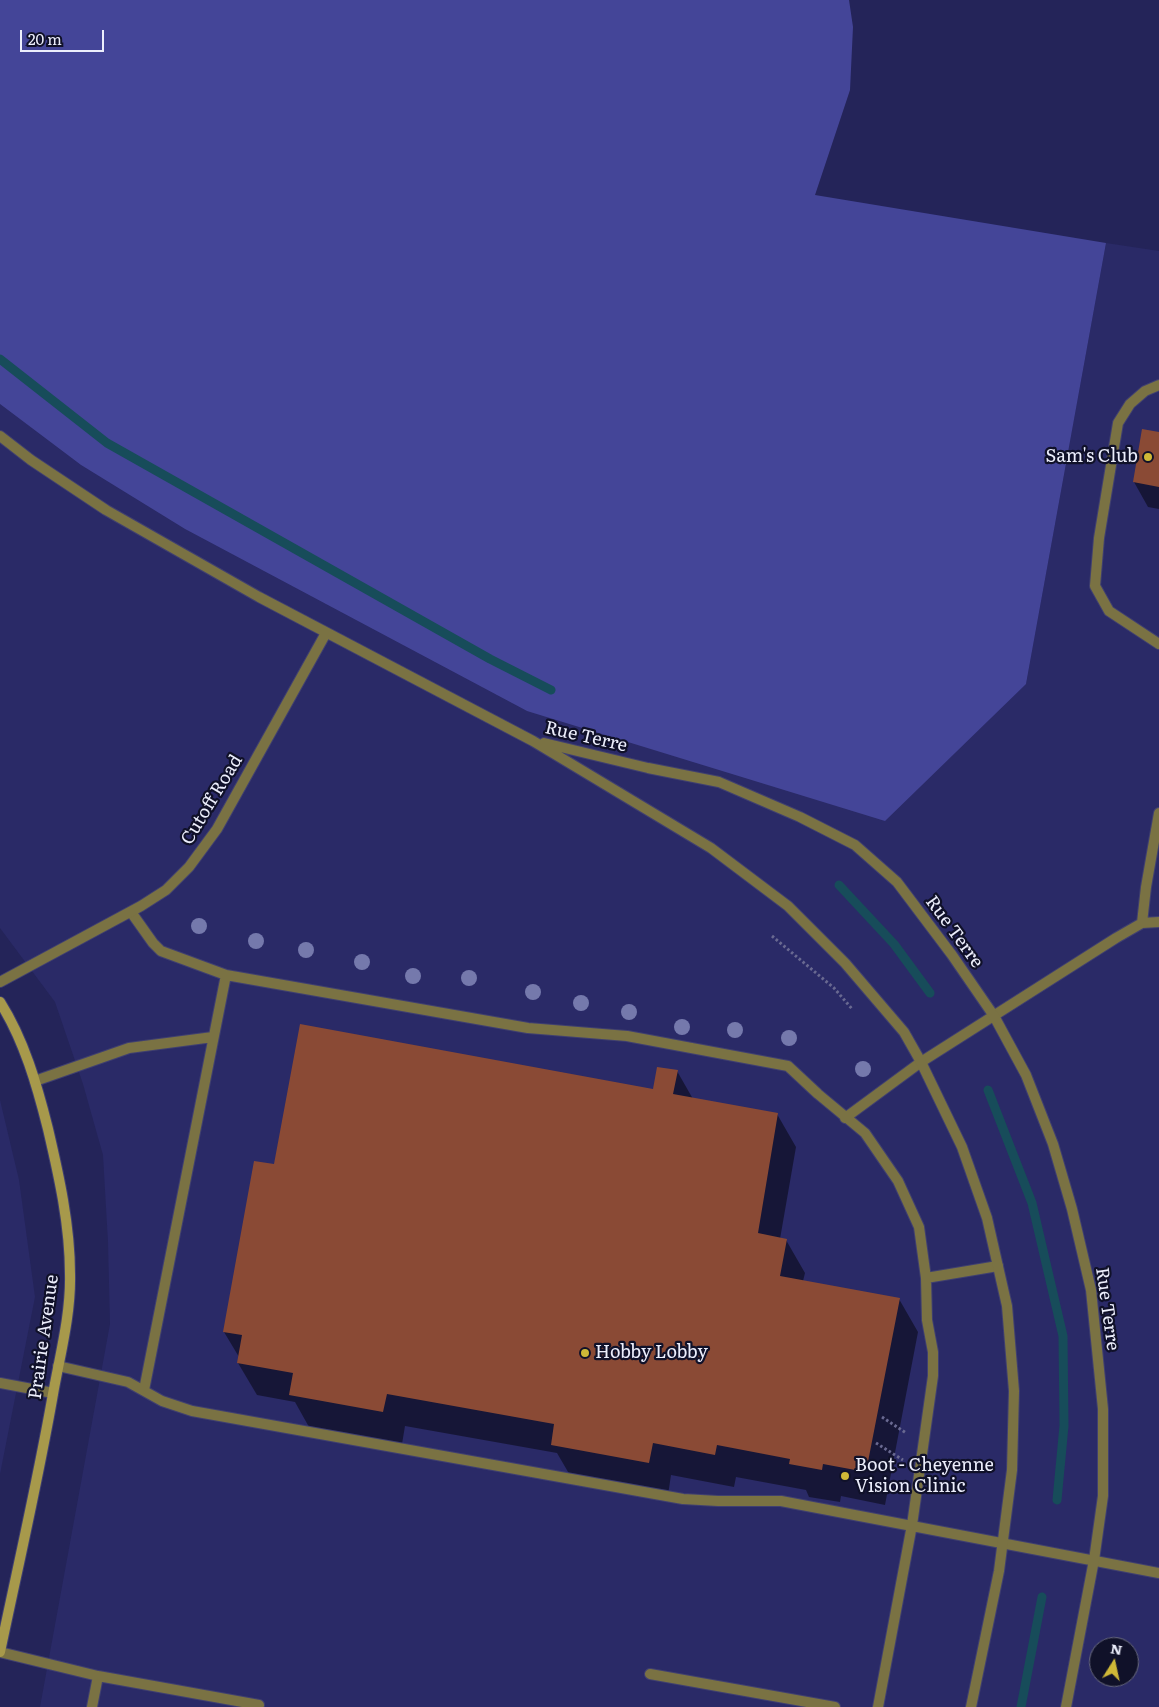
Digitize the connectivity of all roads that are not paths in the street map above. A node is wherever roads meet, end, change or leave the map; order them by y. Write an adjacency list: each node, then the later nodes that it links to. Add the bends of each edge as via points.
1 (1159, 385): 4 (street, via 1145,391 1130,404 1118,423 1099,538 1095,586 1109,612)
2 (0, 436): 3 (street, via 106,510)
3 (326, 633): 5 (street); 7 (street, Cutoff Road, via 205,848 166,890)
4 (1159, 644)
5 (533, 741): 13 (street, Rue Terre, via 719,782 855,844 897,882); 15 (street, Rue Terre, via 711,848 788,906 845,963 904,1032)
6 (1159, 812): 9 (street)
7 (131, 912): 10 (street, via 161,951); 11 (street, Cutoff Road)
8 (1159, 922): 9 (street)
9 (1142, 923): 13 (street)
10 (226, 975): 14 (street); 17 (street, via 528,1028 627,1036 788,1066)
11 (0, 982)
12 (0, 1002): 16 (street, Prairie Avenue, via 12,1021)
13 (994, 1016): 15 (street); 26 (street, Rue Terre, via 1026,1075 1053,1144 1091,1290 1103,1409 1104,1496)
14 (213, 1037): 16 (street, via 129,1048); 22 (street)
15 (921, 1062): 17 (street); 18 (street, Rue Terre, via 962,1147 987,1218)
16 (35, 1081): 20 (street, Prairie Avenue, via 57,1165 66,1219 70,1274)
17 (845, 1118): 19 (street, via 865,1133 898,1181 919,1227)
18 (998, 1266): 19 (street); 25 (street, Rue Terre, via 1007,1306 1014,1391 1012,1470)
19 (926, 1278): 24 (street, via 933,1376)
20 (58, 1366): 22 (street, via 113,1377); 23 (street, Prairie Avenue)
21 (0, 1383): 23 (street)
22 (144, 1390): 24 (street, via 162,1401 192,1411 684,1498 781,1500)
23 (53, 1393): 28 (street, Prairie Avenue)
24 (912, 1525): 25 (street); 34 (street)
25 (1003, 1542): 26 (street); 35 (street, Rue Terre)
26 (1094, 1560): 27 (street); 36 (street, Rue Terre)
27 (1159, 1573)
28 (0, 1652): 30 (street)
29 (650, 1674): 33 (street)
30 (98, 1676): 31 (street); 32 (street)
31 (92, 1707)
32 (258, 1707)
33 (835, 1707)
34 (878, 1707)
35 (971, 1707)
36 (1066, 1707)

